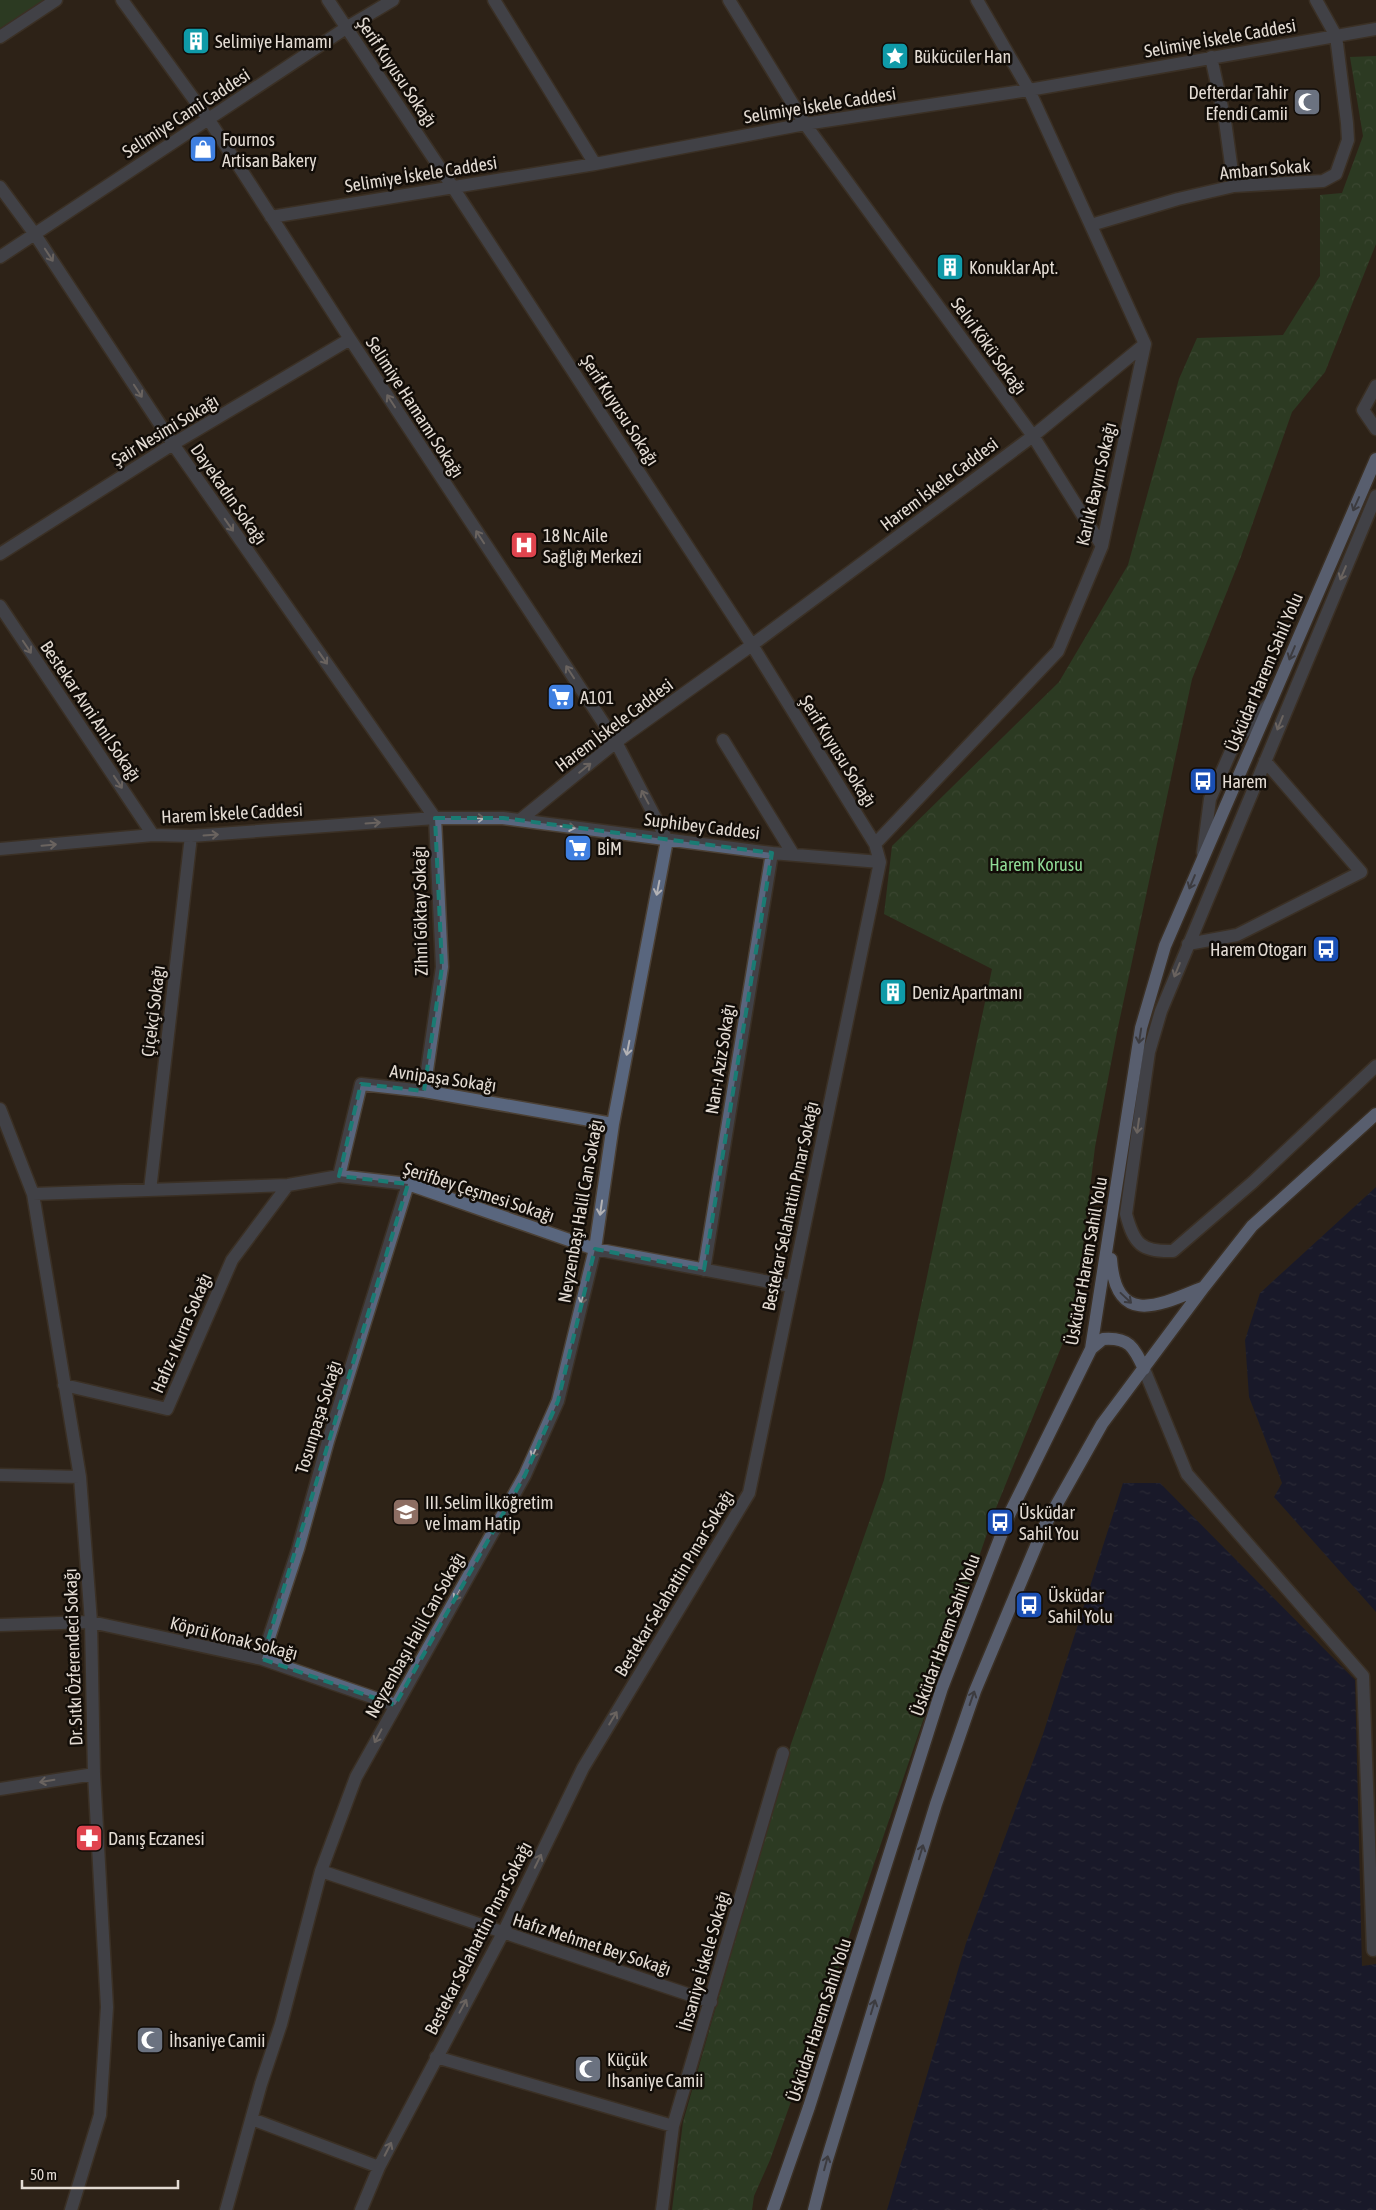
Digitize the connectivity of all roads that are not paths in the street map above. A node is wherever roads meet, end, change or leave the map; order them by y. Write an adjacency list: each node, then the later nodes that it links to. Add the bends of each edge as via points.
1 (56, 0): 12 (street)
2 (122, 0): 15 (street, Selimiye Hamamı Sokağı)
3 (328, 0): 9 (street, Şerif Kuyusu Sokağı)
4 (393, 0): 9 (street, Selimiye Cami Caddesi)
5 (494, 0): 17 (street)
6 (729, 0): 16 (street, Selvi Kökü Sokağı)
7 (977, 0): 14 (street)
8 (1316, 0): 11 (street)
9 (346, 28): 15 (street, Selimiye Cami Caddesi); 18 (street, Şerif Kuyusu Sokağı)
10 (1376, 29): 11 (street, Selimiye İskele Caddesi)
11 (1336, 36): 13 (street, Selimiye İskele Caddesi); 19 (street, Ambarı Sokak, via 1348,140 1336,174 1323,181)
12 (0, 38)
13 (1211, 57): 14 (street, Selimiye İskele Caddesi); 19 (street, via 1225,121)
14 (1029, 90): 16 (street, Selimiye İskele Caddesi); 22 (street)
15 (209, 120): 21 (street, Selimiye Hamamı Sokağı); 23 (street, Selimiye Cami Caddesi)
16 (806, 124): 17 (street, Selimiye İskele Caddesi); 29 (street, Selvi Kökü Sokağı)
17 (595, 164): 18 (street, Selimiye İskele Caddesi)
18 (452, 186): 21 (street, Selimiye İskele Caddesi); 36 (street, Şerif Kuyusu Sokağı)
19 (1234, 186): 22 (street, Ambarı Sokak)
20 (0, 187): 23 (street, Dayekadın Sokağı)
21 (271, 218): 25 (street, Selimiye Hamamı Sokağı)
22 (1091, 225): 26 (street)
23 (34, 233): 24 (street, Selimiye Cami Caddesi); 30 (street, Dayekadın Sokağı, one-way to 30)
24 (0, 257)
25 (350, 340): 30 (street, Şair Nesimi Sokağı); 38 (street, Selimiye Hamamı Sokağı, one-way to 25)
26 (1146, 344): 29 (street, Harem İskele Caddesi); 33 (street, Karlık Bayırı Sokağı)
27 (1376, 386): 28 (street, via 1363,410)
28 (1376, 429)
29 (1033, 436): 33 (street, Selvi Kökü Sokağı); 36 (street, Harem İskele Caddesi)
30 (173, 444): 34 (street, Şair Nesimi Sokağı); 40 (street, Dayekadın Sokağı, one-way to 40)
31 (1376, 459): 61 (main road, Üsküdar Harem Sahil Yolu, one-way to 61, via 1165,946 1141,1028)
32 (1376, 496): 39 (street, one-way to 39)
33 (1102, 546): 45 (street, Karlık Bayırı Sokağı, via 1058,652)
34 (0, 554)
35 (0, 606): 42 (street, Bestekar Avni Anıl Sokağı, one-way to 42)
36 (752, 645): 38 (street, Harem İskele Caddesi); 45 (street, Şerif Kuyusu Sokağı)
37 (723, 740): 48 (street)
38 (616, 742): 41 (street, Harem İskele Caddesi, one-way to 38); 44 (street, Selimiye Hamamı Sokağı, one-way to 38)
39 (1265, 761): 50 (street); 50 (street, via 1361,872 1237,935)
40 (435, 818): 41 (street, Harem İskele Caddesi, one-way to 41); 43 (street, Harem İskele Caddesi, one-way to 40); 52 (street, Zihni Göktay Sokağı, via 442,967)
41 (520, 820): 44 (street, Suphibey Caddesi, one-way to 44)
42 (153, 835): 43 (street, Harem İskele Caddesi); 46 (street, Harem İskele Caddesi, one-way to 42)
43 (191, 836): 59 (street, Çiçekçi Sokağı)
44 (667, 840): 47 (street, Suphibey Caddesi); 55 (street, Neyzenbaşı Halil Can Sokağı, one-way to 55)
45 (874, 844): 49 (street)
46 (0, 849)
47 (772, 853): 48 (street, Suphibey Caddesi); 63 (street, Nan-ı Aziz Sokağı)
48 (793, 854): 49 (street, Suphibey Caddesi)
49 (880, 862): 64 (street, Bestekar Selahattin Pınar Sokağı)
50 (1188, 944): 51 (street, one-way to 51, via 1161,1011 1149,1052 1126,1214 1131,1233 1140,1246 1156,1251 1173,1251 1253,1182)
51 (1376, 1066)
52 (424, 1091): 55 (street, Avnipaşa Sokağı); 56 (street, Avnipaşa Sokağı, via 361,1084)
53 (0, 1109): 60 (street, Dr. Sıtkı Özferendeci Sokağı)
54 (1376, 1114): 65 (main road, via 1252,1226)
55 (613, 1124): 62 (street, Neyzenbaşı Halil Can Sokağı, one-way to 62)
56 (339, 1176): 57 (street, Şerifbey Çeşmesi Sokağı); 58 (street, Şerifbey Çeşmesi Sokağı)
57 (408, 1184): 62 (street, Şerifbey Çeşmesi Sokağı); 73 (street, Tosunpaşa Sokağı)
58 (288, 1185): 59 (street, Şerifbey Çeşmesi Sokağı); 68 (street, Hafız-ı Kurra Sokağı, via 232,1260 168,1409)
59 (150, 1190): 60 (street, Şerifbey Çeşmesi Sokağı)
60 (32, 1194): 68 (street, Dr. Sıtkı Özferendeci Sokağı)
61 (1109, 1237): 65 (main road, one-way to 65, via 1112,1274 1117,1288 1134,1305 1164,1304); 66 (main road, Üsküdar Harem Sahil Yolu)
62 (595, 1249): 63 (street, Şerifbey Çeşmesi Sokağı); 74 (street, Neyzenbaşı Halil Can Sokağı, one-way to 74, via 558,1401 525,1475)
63 (704, 1270): 64 (street, Şerifbey Çeşmesi Sokağı)
64 (791, 1286): 79 (street, Bestekar Selahattin Pınar Sokağı, one-way to 64, via 583,1768 749,1493)
65 (1204, 1287): 67 (main road)
66 (1091, 1349): 67 (main road, via 1103,1339 1122,1340 1130,1344); 90 (main road, Üsküdar Harem Sahil Yolu, via 1009,1514 942,1688 809,2107)
67 (1144, 1369): 80 (street, via 1187,1474 1363,1676); 91 (main road, one-way to 67, via 936,1804 975,1691 1044,1527 1102,1424)
68 (64, 1385): 70 (street, Dr. Sıtkı Özferendeci Sokağı)
69 (0, 1475): 70 (street)
70 (80, 1478): 71 (street, Dr. Sıtkı Özferendeci Sokağı)
71 (91, 1622): 72 (street, Köprü Konak Sokağı); 73 (street, Köprü Konak Sokağı); 76 (street, Dr. Sıtkı Özferendeci Sokağı)
72 (0, 1625)
73 (262, 1659): 74 (street, Köprü Konak Sokağı)
74 (395, 1705): 78 (street, Neyzenbaşı Halil Can Sokağı, one-way to 78, via 356,1777)
75 (783, 1754): 81 (street, İhsaniye İskele Sokağı)
76 (94, 1774): 77 (street, one-way to 77); 86 (street, Dr. Sıtkı Özferendeci Sokağı, via 107,2007 100,2115)
77 (0, 1789)
78 (321, 1871): 79 (street, Hafız Mehmet Bey Sokağı); 83 (street, Neyzenbaşı Halil Can Sokağı)
79 (503, 1933): 81 (street, Hafız Mehmet Bey Sokağı); 82 (street, Bestekar Selahattin Pınar Sokağı, one-way to 79)
80 (1373, 1950)
81 (711, 2002): 84 (street, İhsaniye İskele Sokağı)
82 (436, 2057): 84 (street); 85 (street, Bestekar Selahattin Pınar Sokağı, one-way to 82)
83 (252, 2119): 85 (street); 87 (street, Neyzenbaşı Halil Can Sokağı)
84 (673, 2126): 89 (street, İhsaniye İskele Sokağı)
85 (379, 2167): 88 (street, Bestekar Selahattin Pınar Sokağı)
86 (71, 2210)
87 (226, 2210)
88 (361, 2210)
89 (662, 2210)
90 (773, 2210)
91 (814, 2210)

